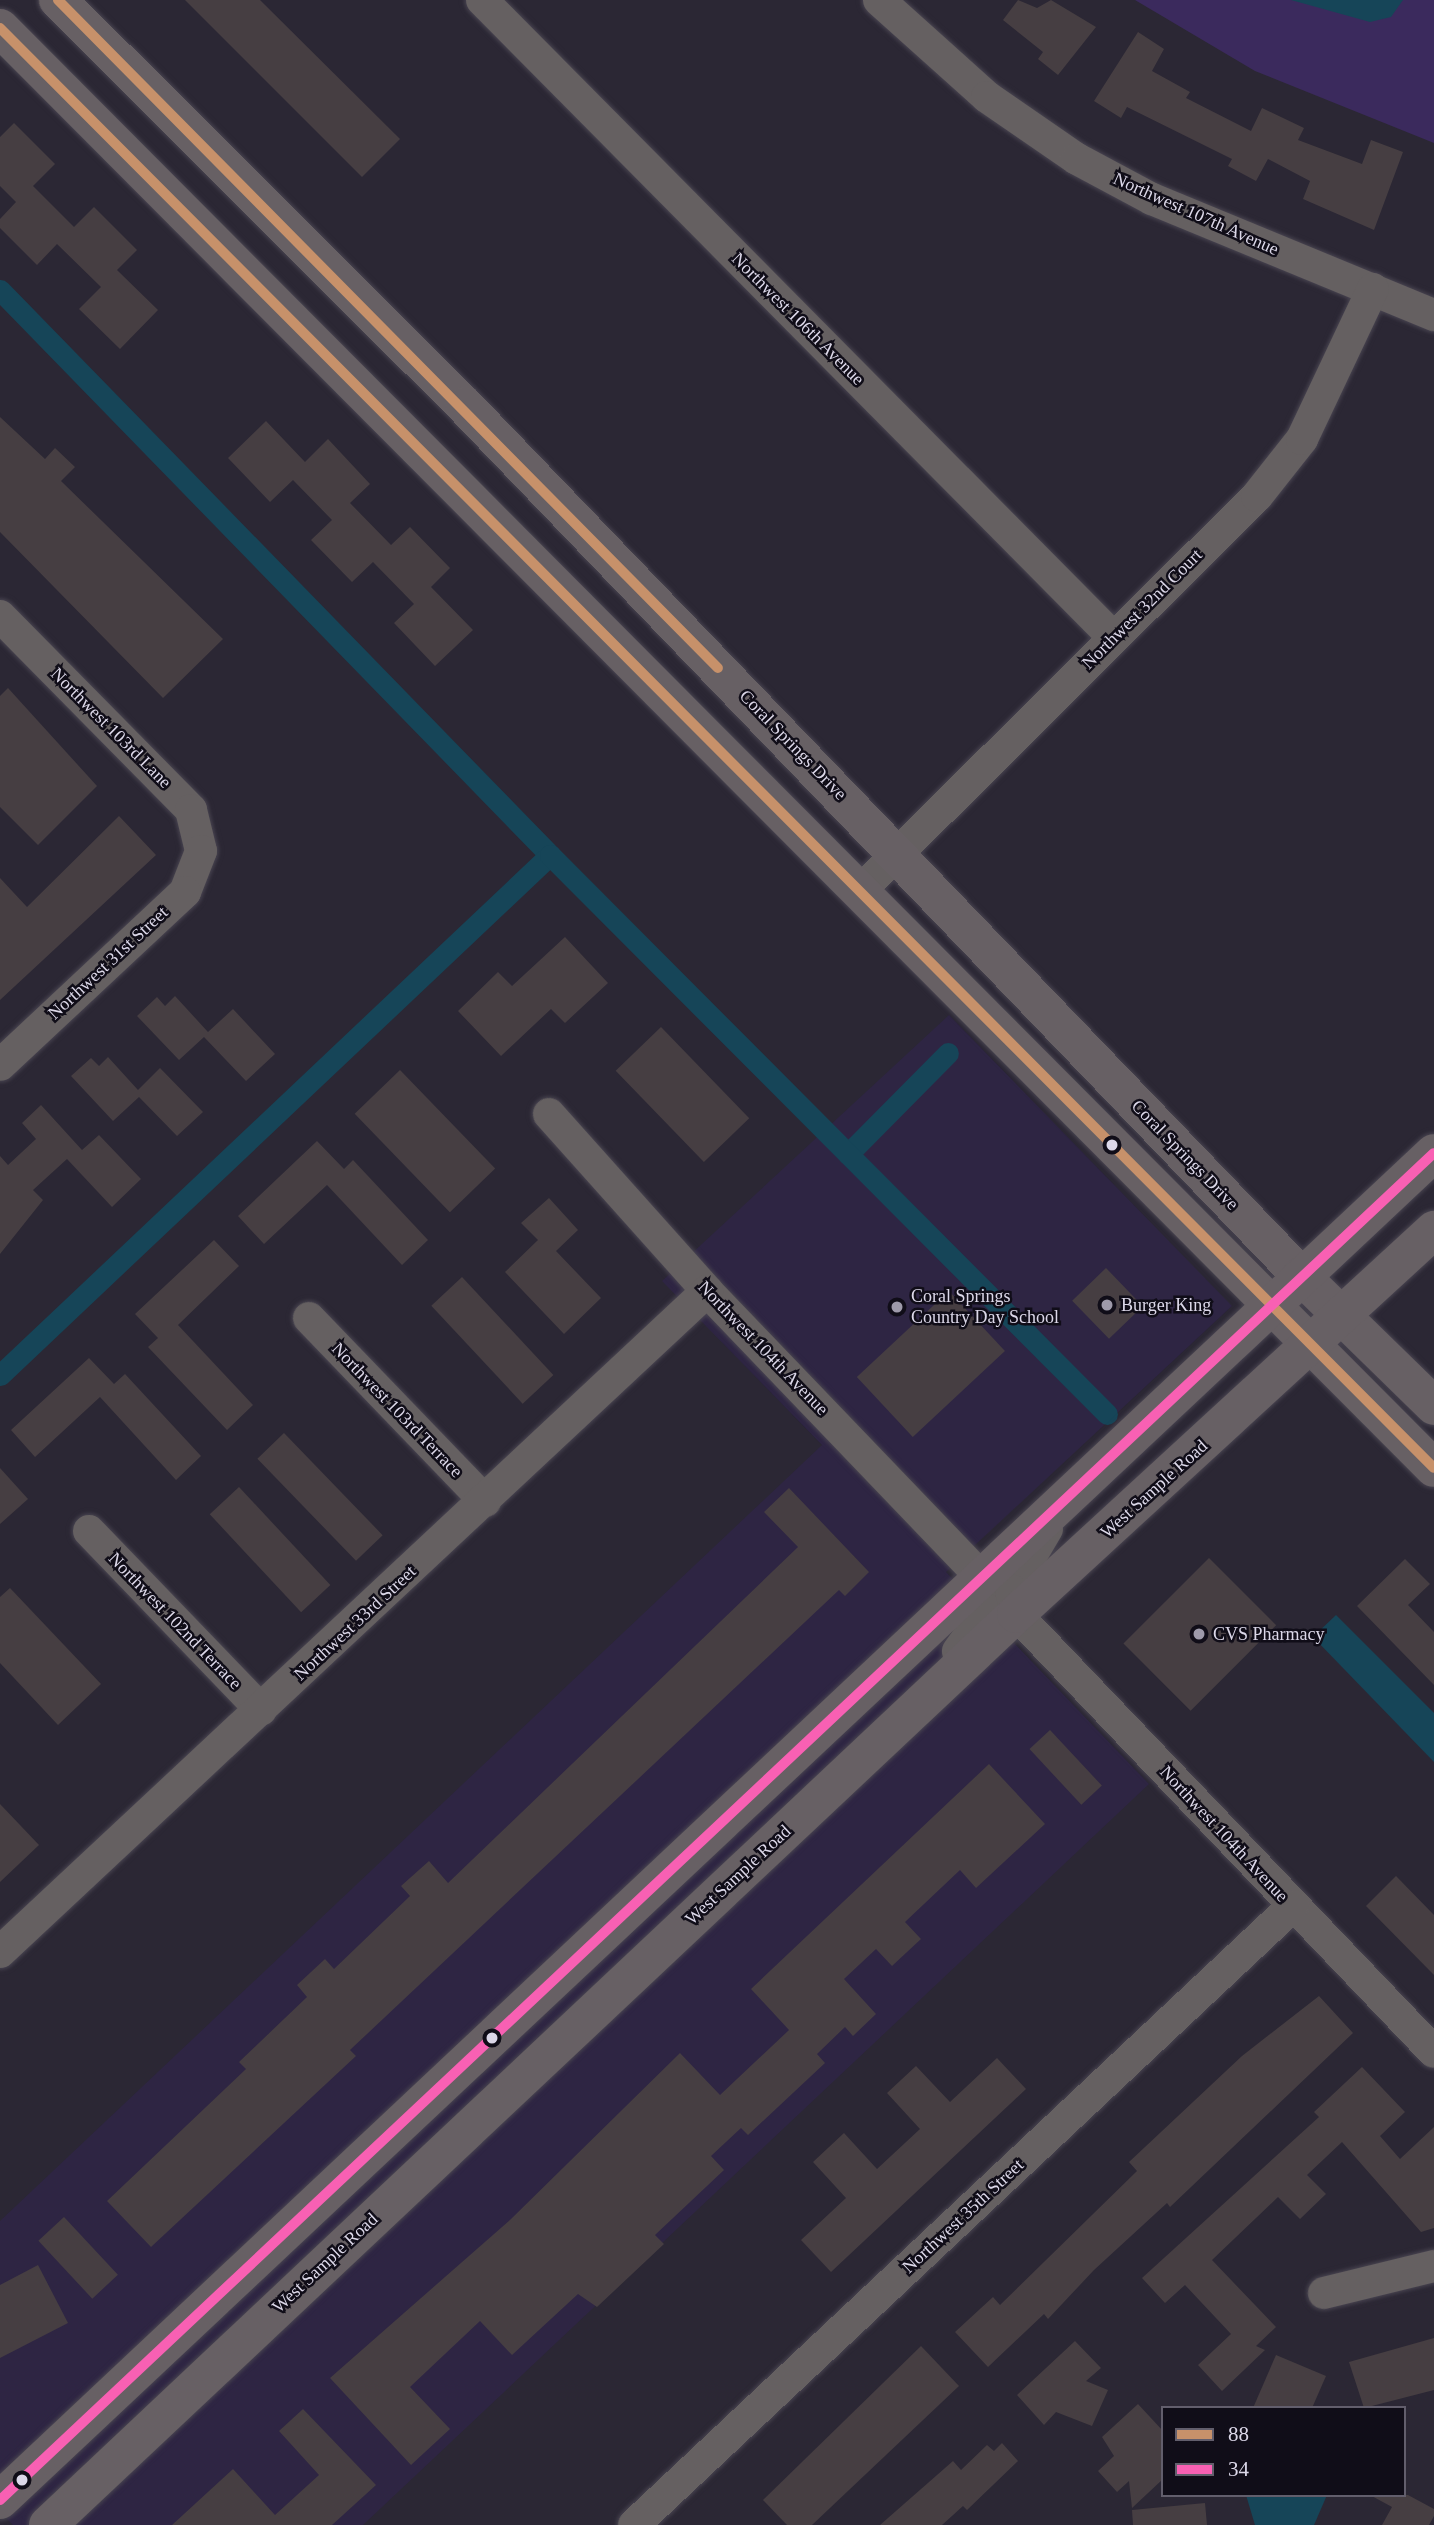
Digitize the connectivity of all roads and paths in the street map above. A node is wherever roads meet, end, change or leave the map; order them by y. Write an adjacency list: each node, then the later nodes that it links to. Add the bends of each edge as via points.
1 (58, 0): 10 (main road, Coral Springs Drive, via 456,396)
2 (482, 0): 8 (street, Northwest 106th Avenue)
3 (879, 0): 5 (street, Northwest 107th Avenue, via 988,97 1077,159 1152,199)
4 (0, 28): 11 (main road)
5 (1373, 289): 6 (street, Northwest 107th Avenue); 8 (street, Northwest 32nd Court, via 1302,439 1257,496)
6 (1434, 315)
7 (0, 616): 9 (street, Northwest 103rd Lane, via 191,810)
8 (1113, 637): 10 (street, Northwest 32nd Court)
9 (201, 851): 12 (street, Northwest 31st Street, via 185,892)
10 (899, 854): 11 (street, Northwest 32nd Court); 16 (main road, Coral Springs Drive)
11 (859, 892): 18 (main road)
12 (0, 1065)
13 (549, 1114): 17 (street, Northwest 104th Avenue)
14 (1434, 1153): 16 (main road)
15 (1434, 1230): 19 (main road, West Sample Road)
16 (1301, 1276): 18 (main road); 19 (main road, Coral Springs Drive)
17 (707, 1291): 25 (street, Northwest 33rd Street); 27 (street, Northwest 104th Avenue)
18 (1272, 1303): 21 (main road); 24 (main road)
19 (1343, 1316): 21 (main road, West Sample Road); 22 (main road, Coral Springs Drive)
20 (309, 1318): 25 (street, Northwest 103rd Terrace)
21 (1313, 1345): 23 (main road); 28 (main road, West Sample Road)
22 (1434, 1406)
23 (1434, 1468)
24 (1069, 1495): 27 (main road); 28 (street, via 1017,1576 1010,1601)
25 (485, 1501): 29 (street, Northwest 33rd Street)
26 (89, 1531): 29 (street, Northwest 102nd Terrace)
27 (981, 1577): 30 (street, via 988,1611); 33 (main road)
28 (1016, 1614): 30 (main road, West Sample Road); 31 (street, Northwest 104th Avenue)
29 (261, 1710): 32 (street, Northwest 33rd Street)
30 (906, 1717): 36 (main road, West Sample Road)
31 (1293, 1906): 34 (street, Northwest 104th Avenue); 42 (street, Northwest 35th Street)
32 (0, 1952)
33 (560, 1973): 35 (main road); 36 (main road, via 510,2056)
34 (1434, 2052)
35 (471, 2058): 37 (main road, via 474,2099); 40 (main road)
36 (502, 2096): 37 (main road, West Sample Road)
37 (401, 2192): 41 (main road, West Sample Road)
38 (1434, 2266): 39 (street)
39 (1324, 2293)
40 (0, 2500)
41 (48, 2525)
42 (634, 2525)

